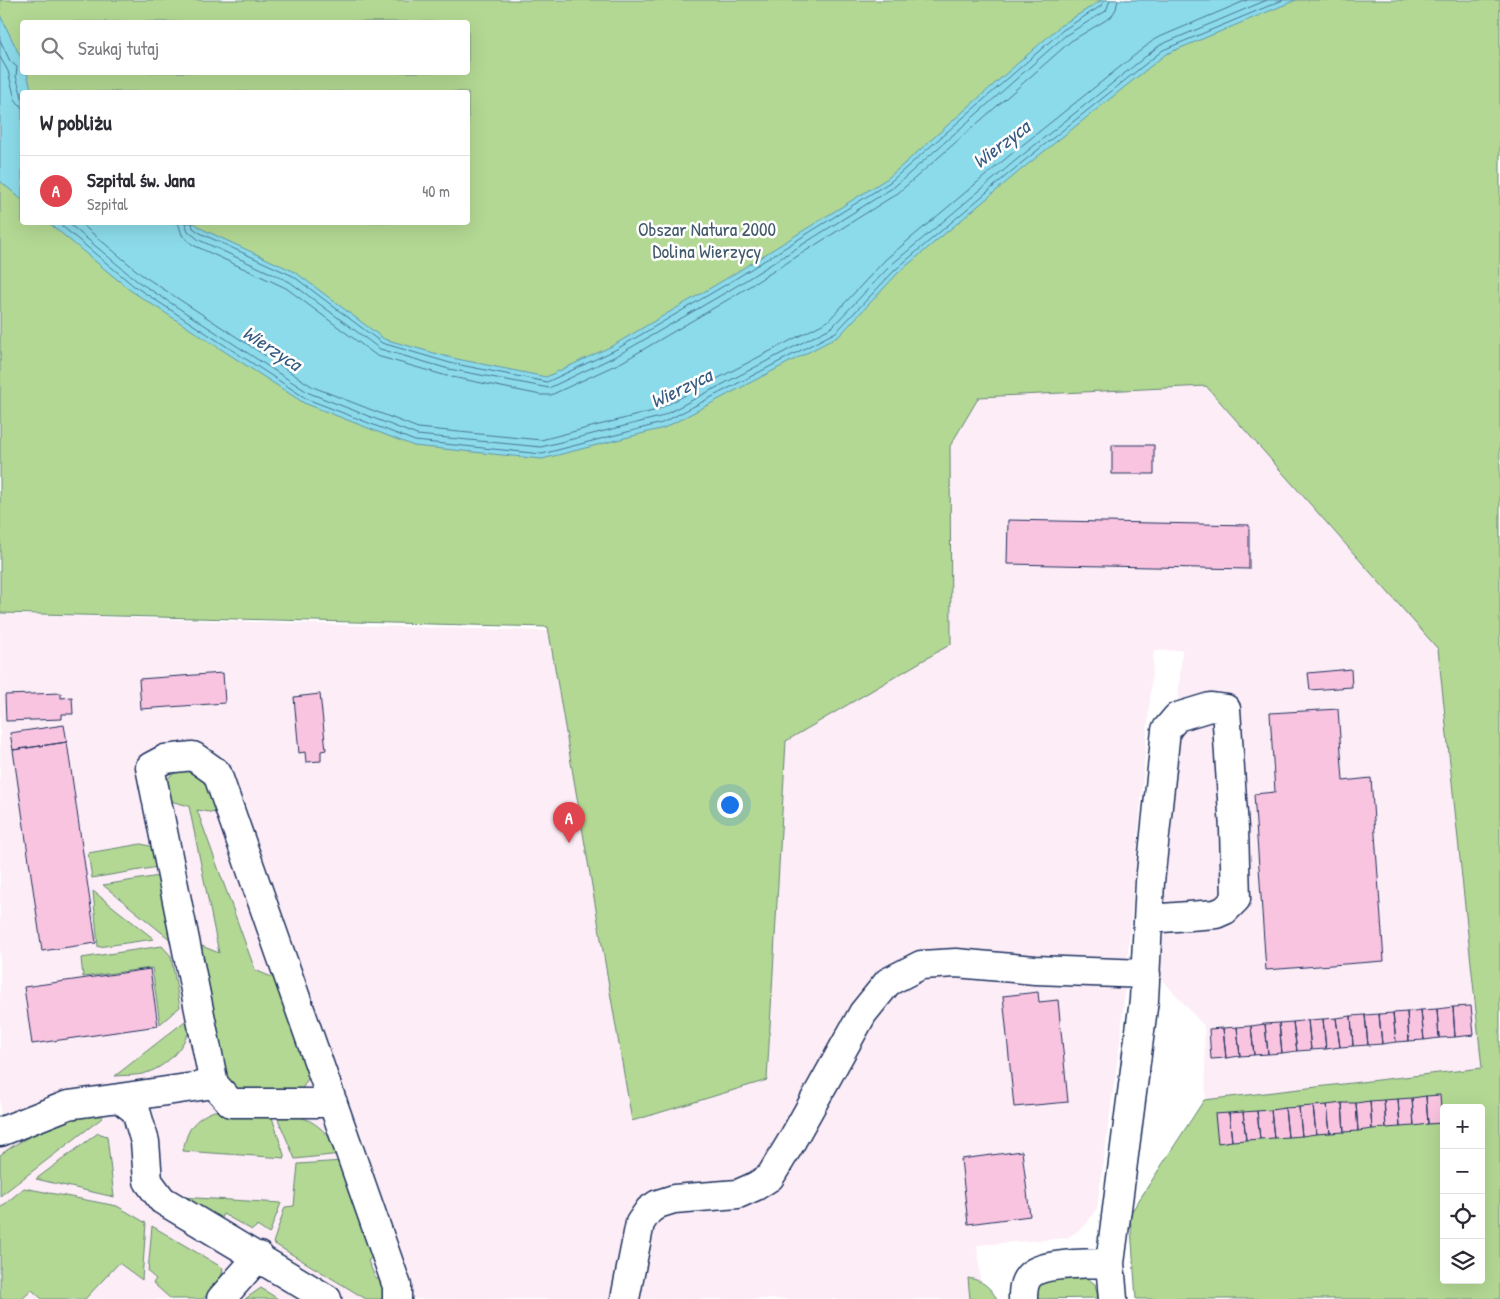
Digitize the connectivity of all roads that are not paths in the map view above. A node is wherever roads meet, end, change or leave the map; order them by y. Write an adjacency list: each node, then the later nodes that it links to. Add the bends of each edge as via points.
1 (1149, 919): 1 (street, via 1216,914 1236,899 1226,709 1210,707 1177,717 1166,730); 2 (street)
2 (1146, 974): 8 (street); 12 (street, via 956,963 921,965 888,982 863,1013 770,1177 738,1194 674,1199 649,1210 640,1223)
3 (214, 1084): 4 (street); 5 (street, via 231,1103); 5 (street, via 150,767 165,759 193,756 217,773)
4 (119, 1098): 6 (street, via 68,1105); 7 (street, via 136,1111 145,1142 148,1181 162,1200)
5 (333, 1103): 11 (street, via 397,1286)
6 (0, 1132)
7 (259, 1256): 9 (street); 10 (street)
8 (1110, 1263): 13 (street, via 1060,1266 1034,1272 1023,1287); 14 (street)
9 (221, 1299)
10 (327, 1299)
11 (397, 1299)
12 (625, 1299)
13 (1023, 1299)
14 (1113, 1299)

